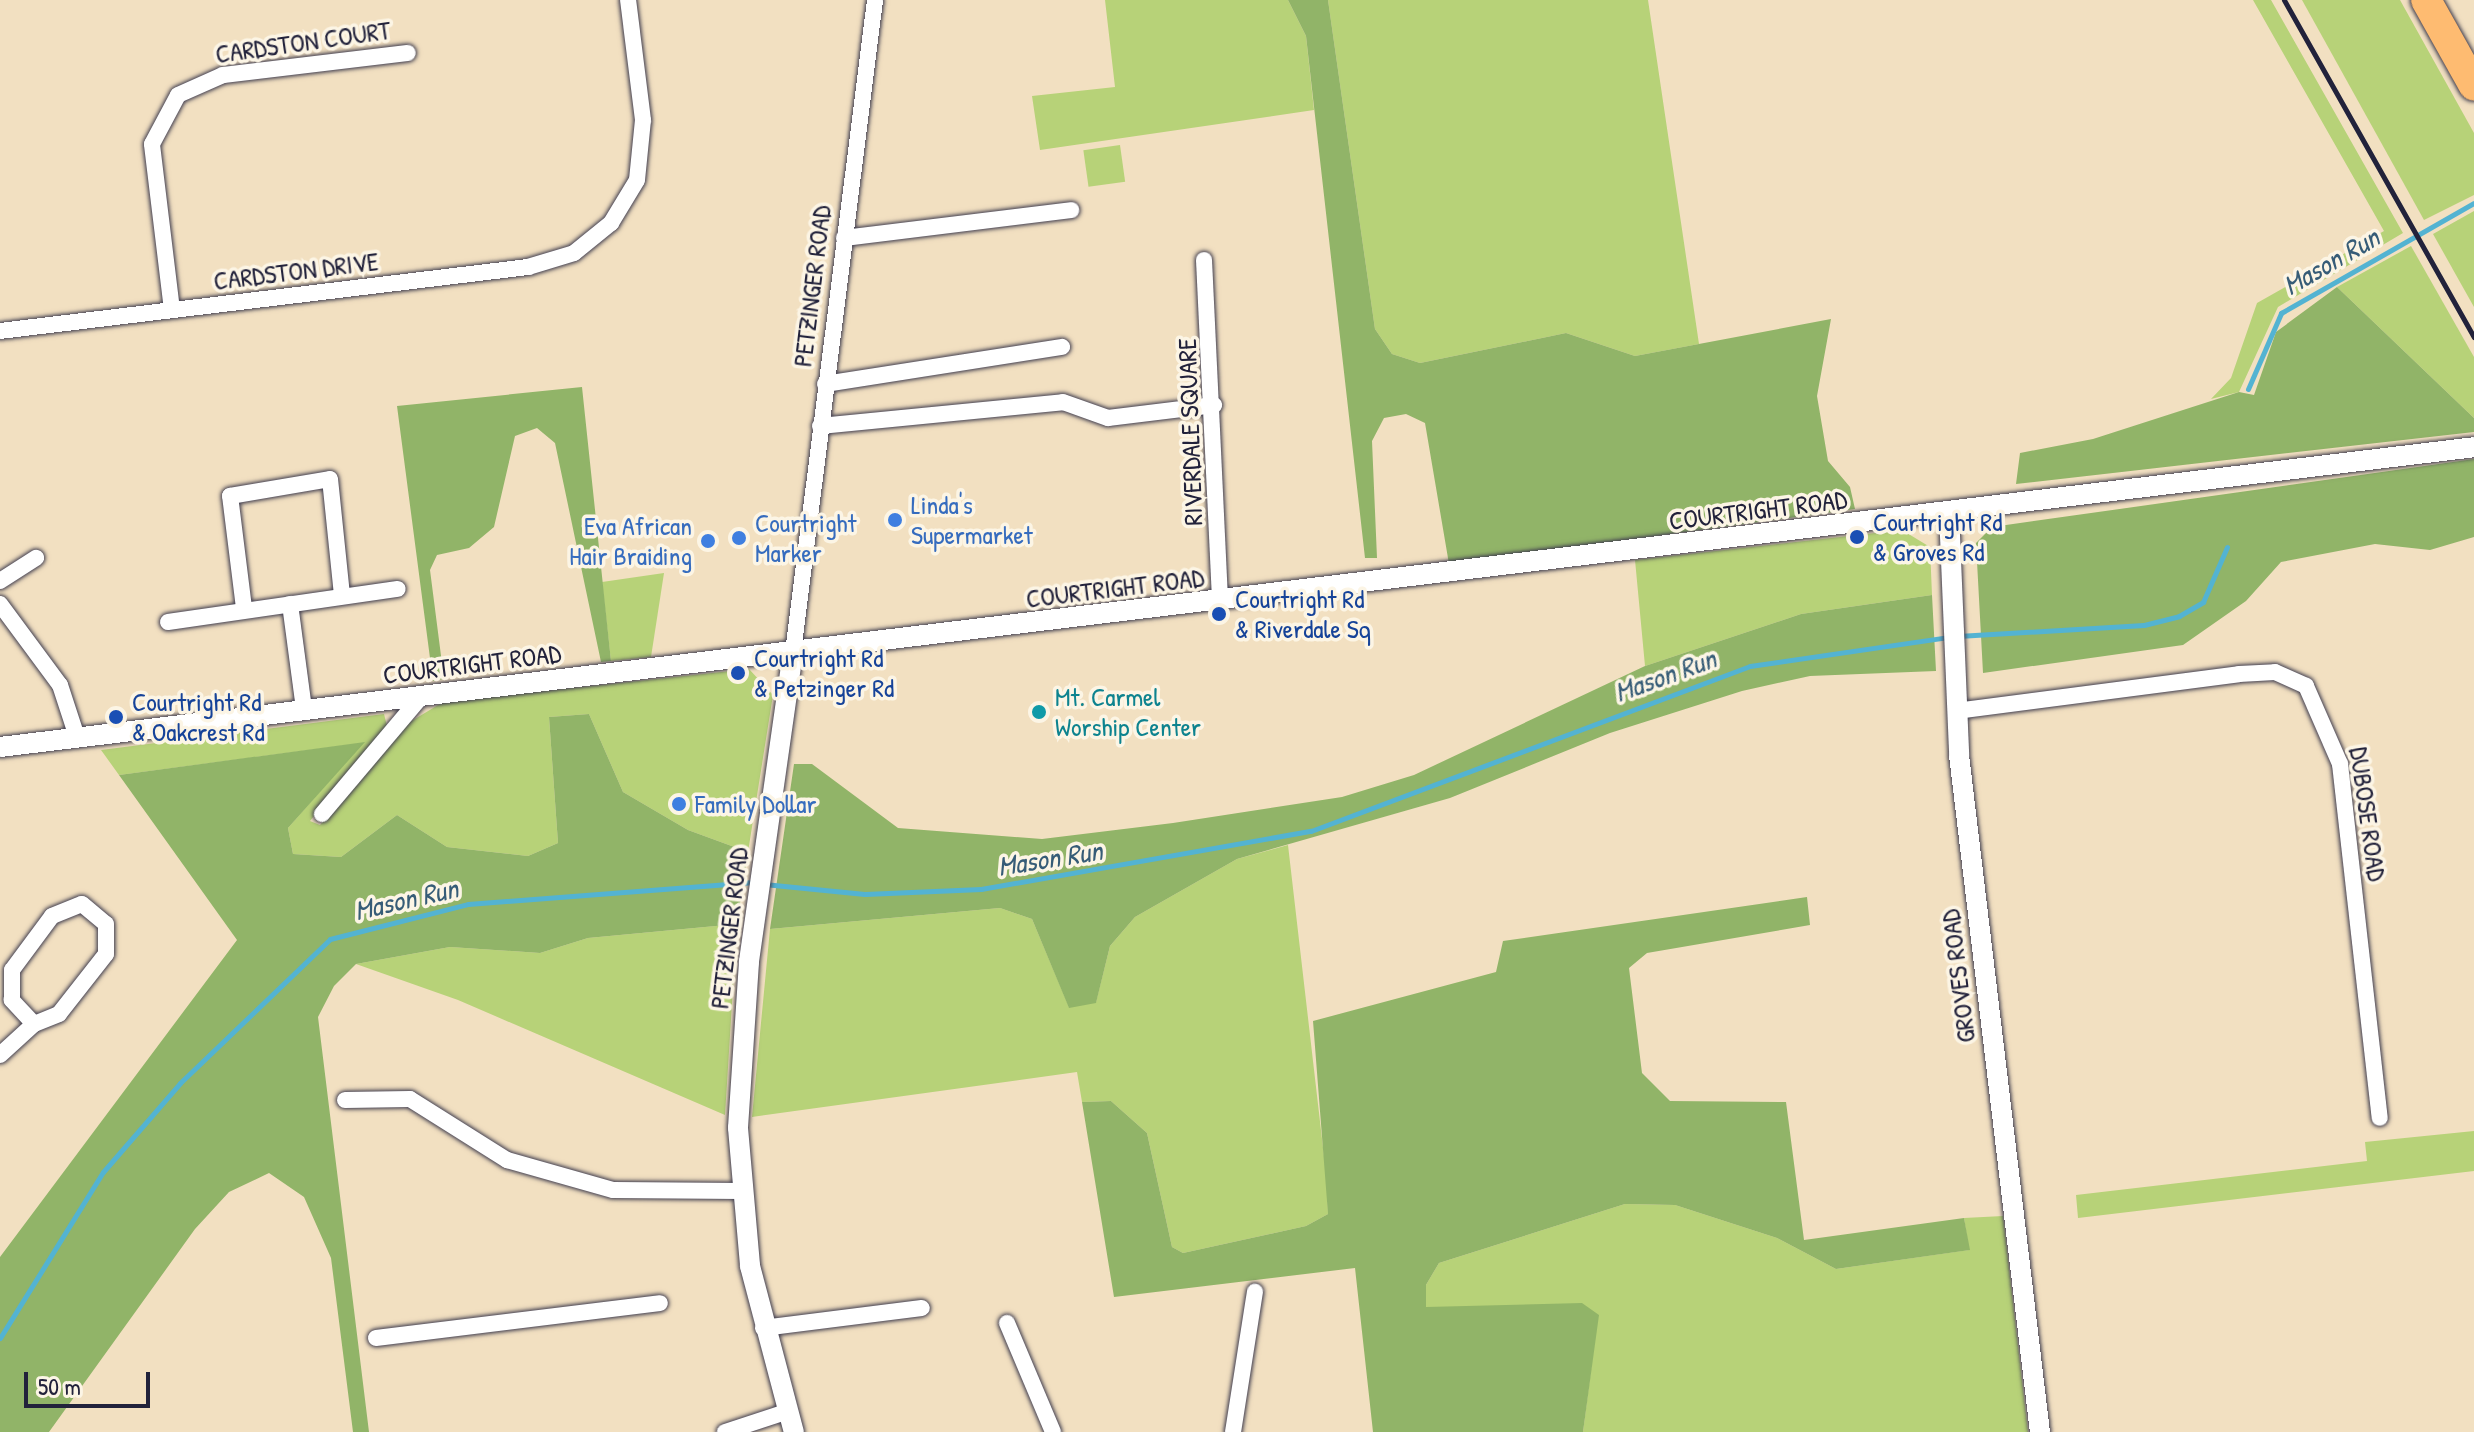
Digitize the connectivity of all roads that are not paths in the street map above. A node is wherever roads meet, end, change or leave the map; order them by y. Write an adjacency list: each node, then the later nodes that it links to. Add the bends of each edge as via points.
1 (628, 0): 9 (street, CARDSTON DRIVE, via 641,160 628,198 593,240 528,267)
2 (875, 0): 7 (street, PETZINGER ROAD)
3 (2426, 0): 5 (highway)
4 (408, 53): 9 (street, CARDSTON COURT, via 223,75 191,86 166,109 152,156)
5 (2474, 86)
6 (1071, 210): 7 (street)
7 (844, 238): 12 (street, PETZINGER ROAD)
8 (1204, 260): 13 (street, RIVERDALE SQUARE)
9 (172, 310): 10 (street, CARDSTON DRIVE)
10 (0, 331)
11 (1062, 347): 12 (street)
12 (825, 384): 14 (street, PETZINGER ROAD)
13 (1214, 405): 14 (street, via 1108,418 1063,402); 21 (street, RIVERDALE SQUARE)
14 (820, 426): 26 (street, PETZINGER ROAD)
15 (2468, 447): 16 (street, COURTRIGHT ROAD)
16 (1949, 512): 21 (street, COURTRIGHT ROAD); 29 (street, GROVES ROAD)
17 (36, 558): 18 (street)
18 (0, 581)
19 (398, 589): 20 (street)
20 (342, 595): 23 (street); 24 (street, via 330,479 230,496)
21 (1220, 602): 26 (street, COURTRIGHT ROAD)
22 (0, 604): 30 (street, via 60,685)
23 (290, 604): 24 (street); 28 (street)
24 (244, 608): 25 (street)
25 (168, 622)
26 (793, 652): 27 (street, COURTRIGHT ROAD); 37 (street, PETZINGER ROAD, via 743,1021)
27 (421, 697): 28 (street, COURTRIGHT ROAD); 32 (street)
28 (304, 709): 30 (street, COURTRIGHT ROAD)
29 (1956, 711): 36 (street, DUBOSE ROAD, via 2239,674 2275,672 2306,686 2340,764); 49 (street, GROVES ROAD)
30 (77, 737): 31 (street, COURTRIGHT ROAD)
31 (0, 747)
32 (322, 814)
33 (34, 1024): 33 (street, via 12,1000 12,970 65,906 97,911 106,924 106,954 59,1014); 34 (street)
34 (0, 1055)
35 (345, 1100): 37 (street, via 410,1099 507,1160 613,1190)
36 (2380, 1118)
37 (741, 1191): 42 (street, PETZINGER ROAD)
38 (1255, 1292): 48 (street)
39 (660, 1303): 43 (street)
40 (922, 1308): 42 (street)
41 (1007, 1323): 47 (street)
42 (763, 1328): 44 (street, PETZINGER ROAD)
43 (376, 1338)
44 (786, 1412): 45 (street); 46 (street, PETZINGER ROAD)
45 (725, 1432)
46 (794, 1432)
47 (1053, 1432)
48 (1233, 1432)
49 (2040, 1432)

